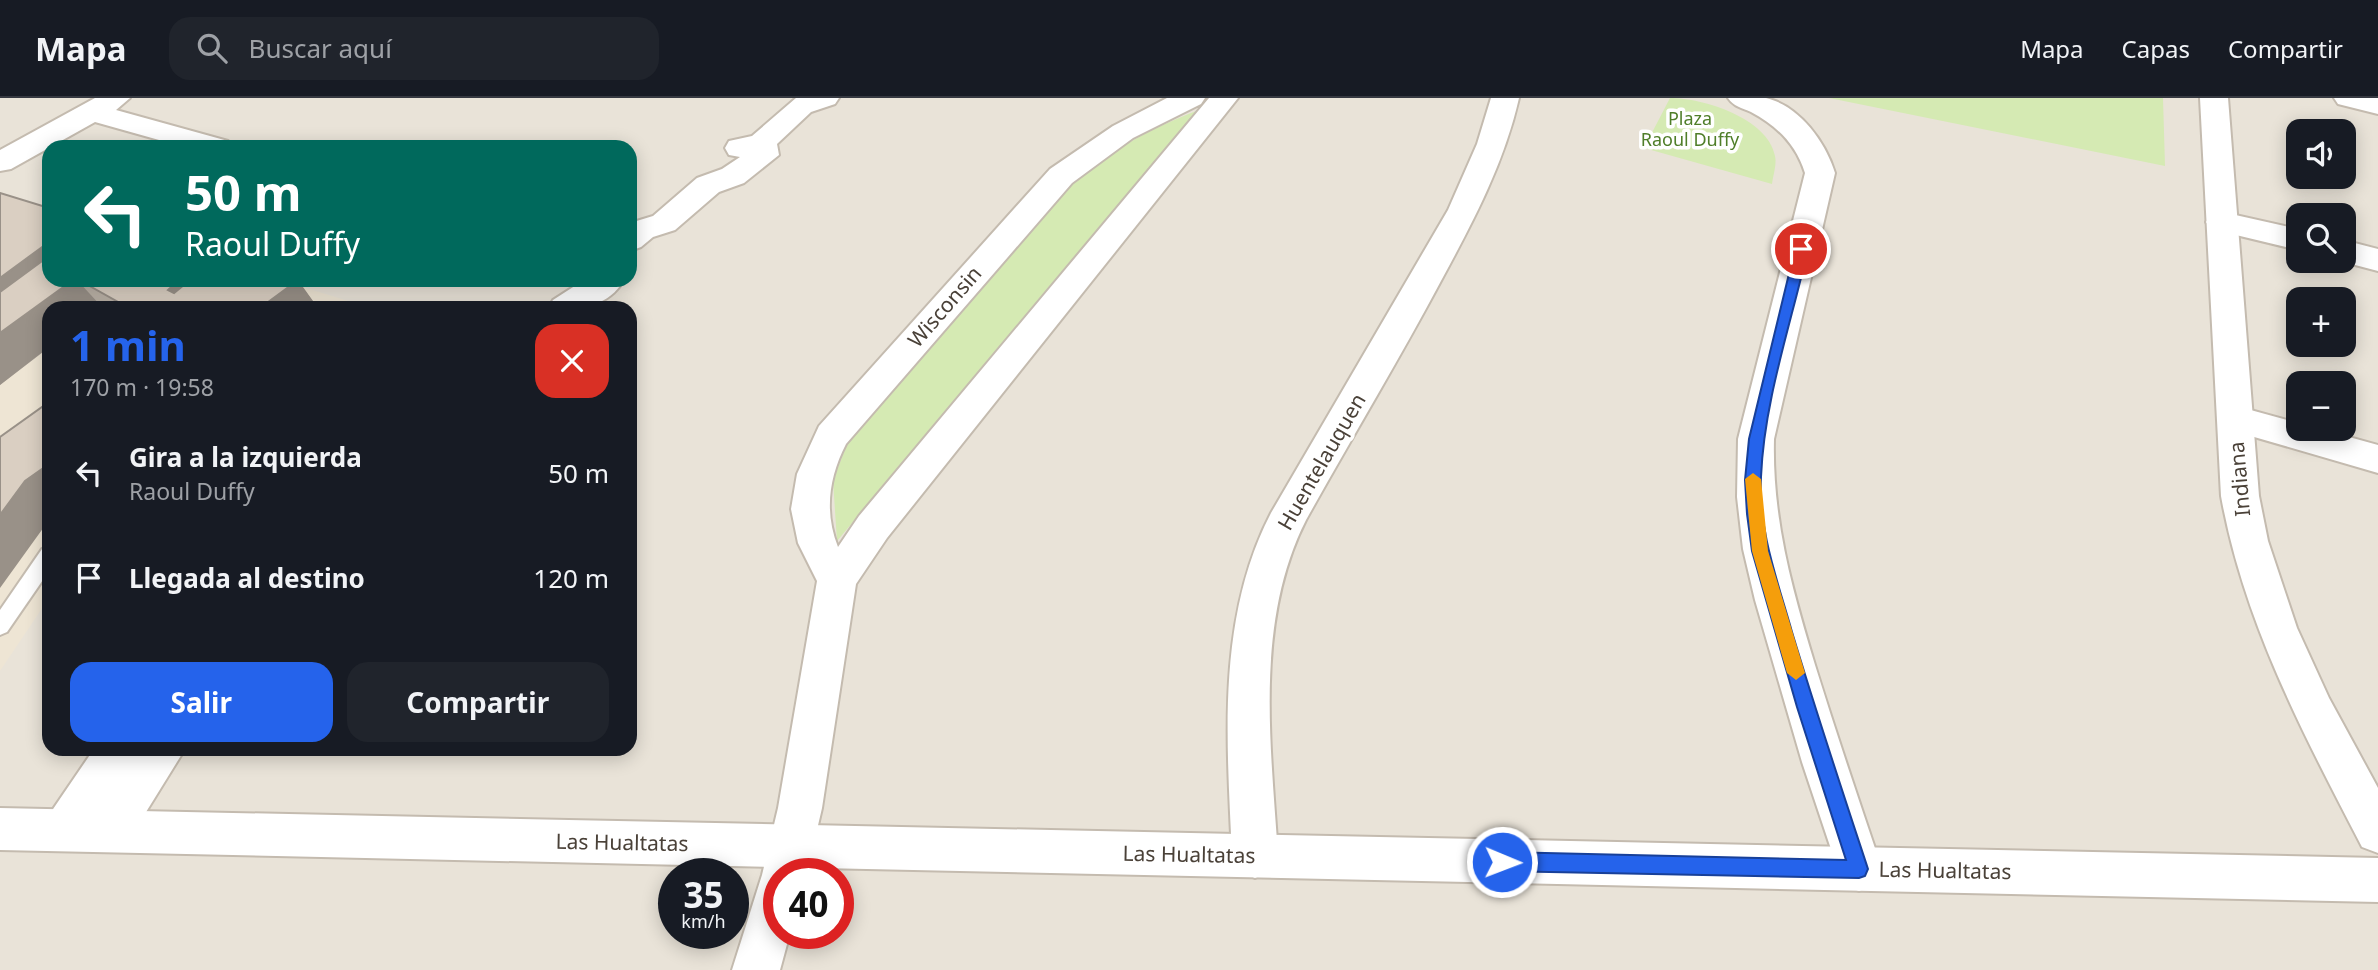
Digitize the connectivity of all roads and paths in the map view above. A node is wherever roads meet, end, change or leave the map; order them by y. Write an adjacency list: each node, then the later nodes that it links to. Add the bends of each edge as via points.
1 (1191, 98): 24 (street, Wisconsin, via 1103,142 1061,176 832,436 819,458 809,507 821,557)
2 (1224, 98): 24 (street, via 873,527)
3 (1505, 98): 32 (street, Huentelauquen, via 1475,187 1292,510 1260,590 1250,664)
4 (1742, 98): 36 (street, via 1771,112 1800,135 1817,160 1819,173 1756,439 1753,480 1760,551)
5 (2214, 98): 12 (street, Indiana)
6 (2347, 98): 8 (street)
7 (810, 101): 13 (street, via 762,142 764,155 733,176 708,185)
8 (2378, 104)
9 (104, 105): 10 (street); 11 (street)
10 (198, 140)
11 (0, 162)
12 (2222, 222): 15 (street); 21 (street, Indiana)
13 (664, 223): 14 (street); 17 (street, via 658,238)
14 (637, 234)
15 (2286, 237)
16 (2356, 254): 18 (street)
17 (637, 255)
18 (2378, 260)
19 (600, 287): 20 (street)
20 (575, 295)
21 (2236, 419): 22 (street); 31 (street, Indiana, via 2244,526 2266,605 2287,656)
22 (2378, 459)
23 (42, 565): 25 (lane)
24 (837, 580): 33 (street)
25 (0, 626)
26 (114, 756): 29 (street)
27 (158, 756): 30 (street)
28 (0, 829): 29 (street, Las Hualtatas)
29 (65, 830): 30 (street, Las Hualtatas)
30 (109, 831): 35 (street, Las Hualtatas)
31 (2378, 832)
32 (1255, 856): 34 (street, Las Hualtatas); 36 (street, Las Hualtatas)
33 (786, 858)
34 (854, 868)
35 (763, 869)
36 (1859, 869): 37 (street, Las Hualtatas)
37 (2378, 880)
38 (763, 948): 39 (street)
39 (757, 970)

